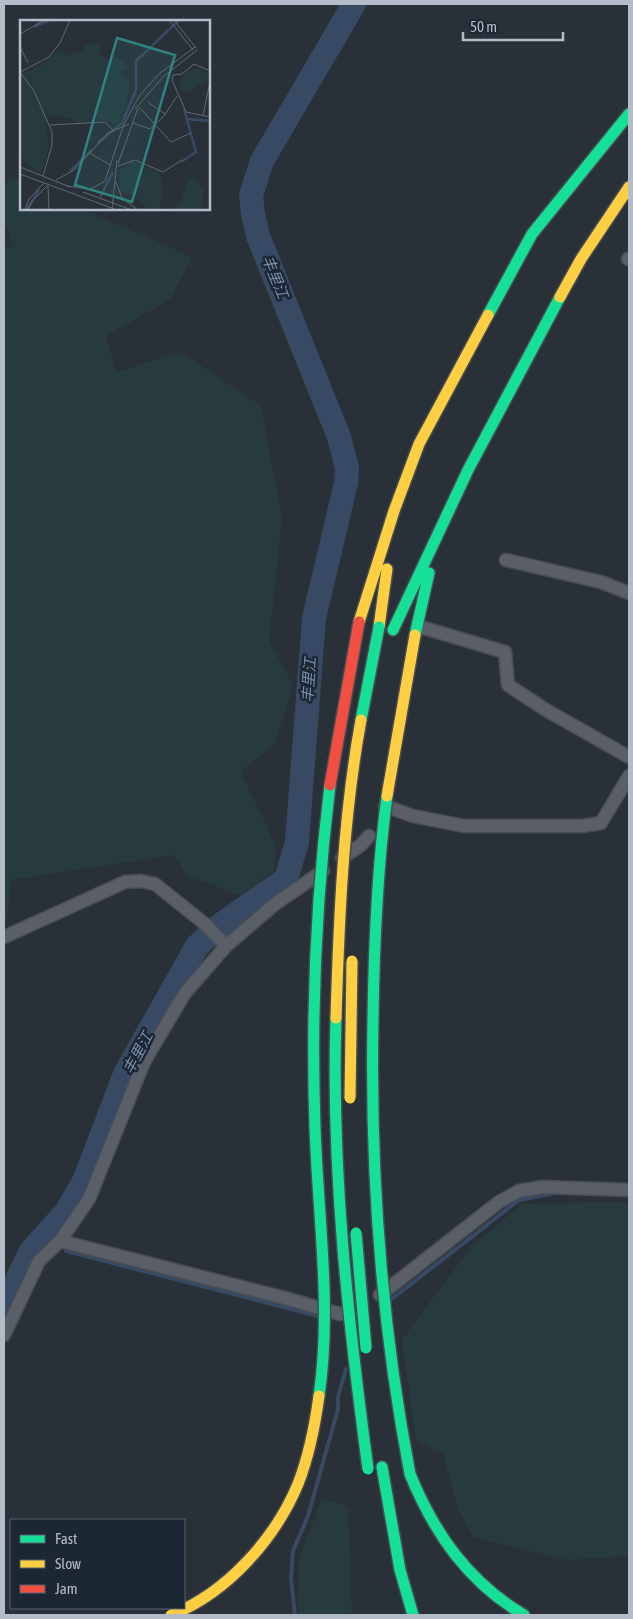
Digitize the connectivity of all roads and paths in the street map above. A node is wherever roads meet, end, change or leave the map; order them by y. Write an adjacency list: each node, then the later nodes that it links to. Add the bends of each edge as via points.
1 (629, 114): 3 (highway, via 532,234 419,444)
2 (629, 187): 4 (highway, via 581,259)
3 (394, 511): 24 (highway, bridge, via 379,627 355,756 339,930 334,1049 337,1168 346,1292); 25 (highway, bridge, via 359,622 334,753 324,845 316,976 316,1146 325,1290 321,1388 313,1438 297,1486 276,1525 250,1560 218,1588)
4 (438, 532): 7 (highway); 8 (highway)
5 (506, 560): 6 (street, via 602,582)
6 (629, 593)
7 (420, 632): 9 (street, via 505,652 508,685); 27 (highway, bridge, via 391,760 380,849 375,932 372,1119 378,1244 390,1361 410,1474 425,1511 472,1576 513,1610)
8 (392, 634)
9 (629, 757)
10 (629, 776): 11 (street, via 601,823 582,826 464,826 413,816)
11 (385, 806)
12 (365, 834): 13 (highway); 15 (street, via 361,845)
13 (358, 859)
14 (4, 937): 15 (street, via 125,882 141,881 155,884)
15 (224, 943): 20 (street, via 185,993 144,1062 89,1198)
16 (353, 951): 17 (highway, bridge)
17 (350, 1113)
18 (629, 1190): 20 (street, via 543,1187 519,1191 499,1202 368,1305 340,1314)
19 (356, 1225): 22 (highway, bridge)
20 (60, 1241): 21 (street, via 39,1261)
21 (4, 1335)
22 (367, 1360)
23 (381, 1462): 26 (highway, via 400,1570)
24 (369, 1474)
25 (185, 1607)
26 (413, 1615)
27 (524, 1615)

